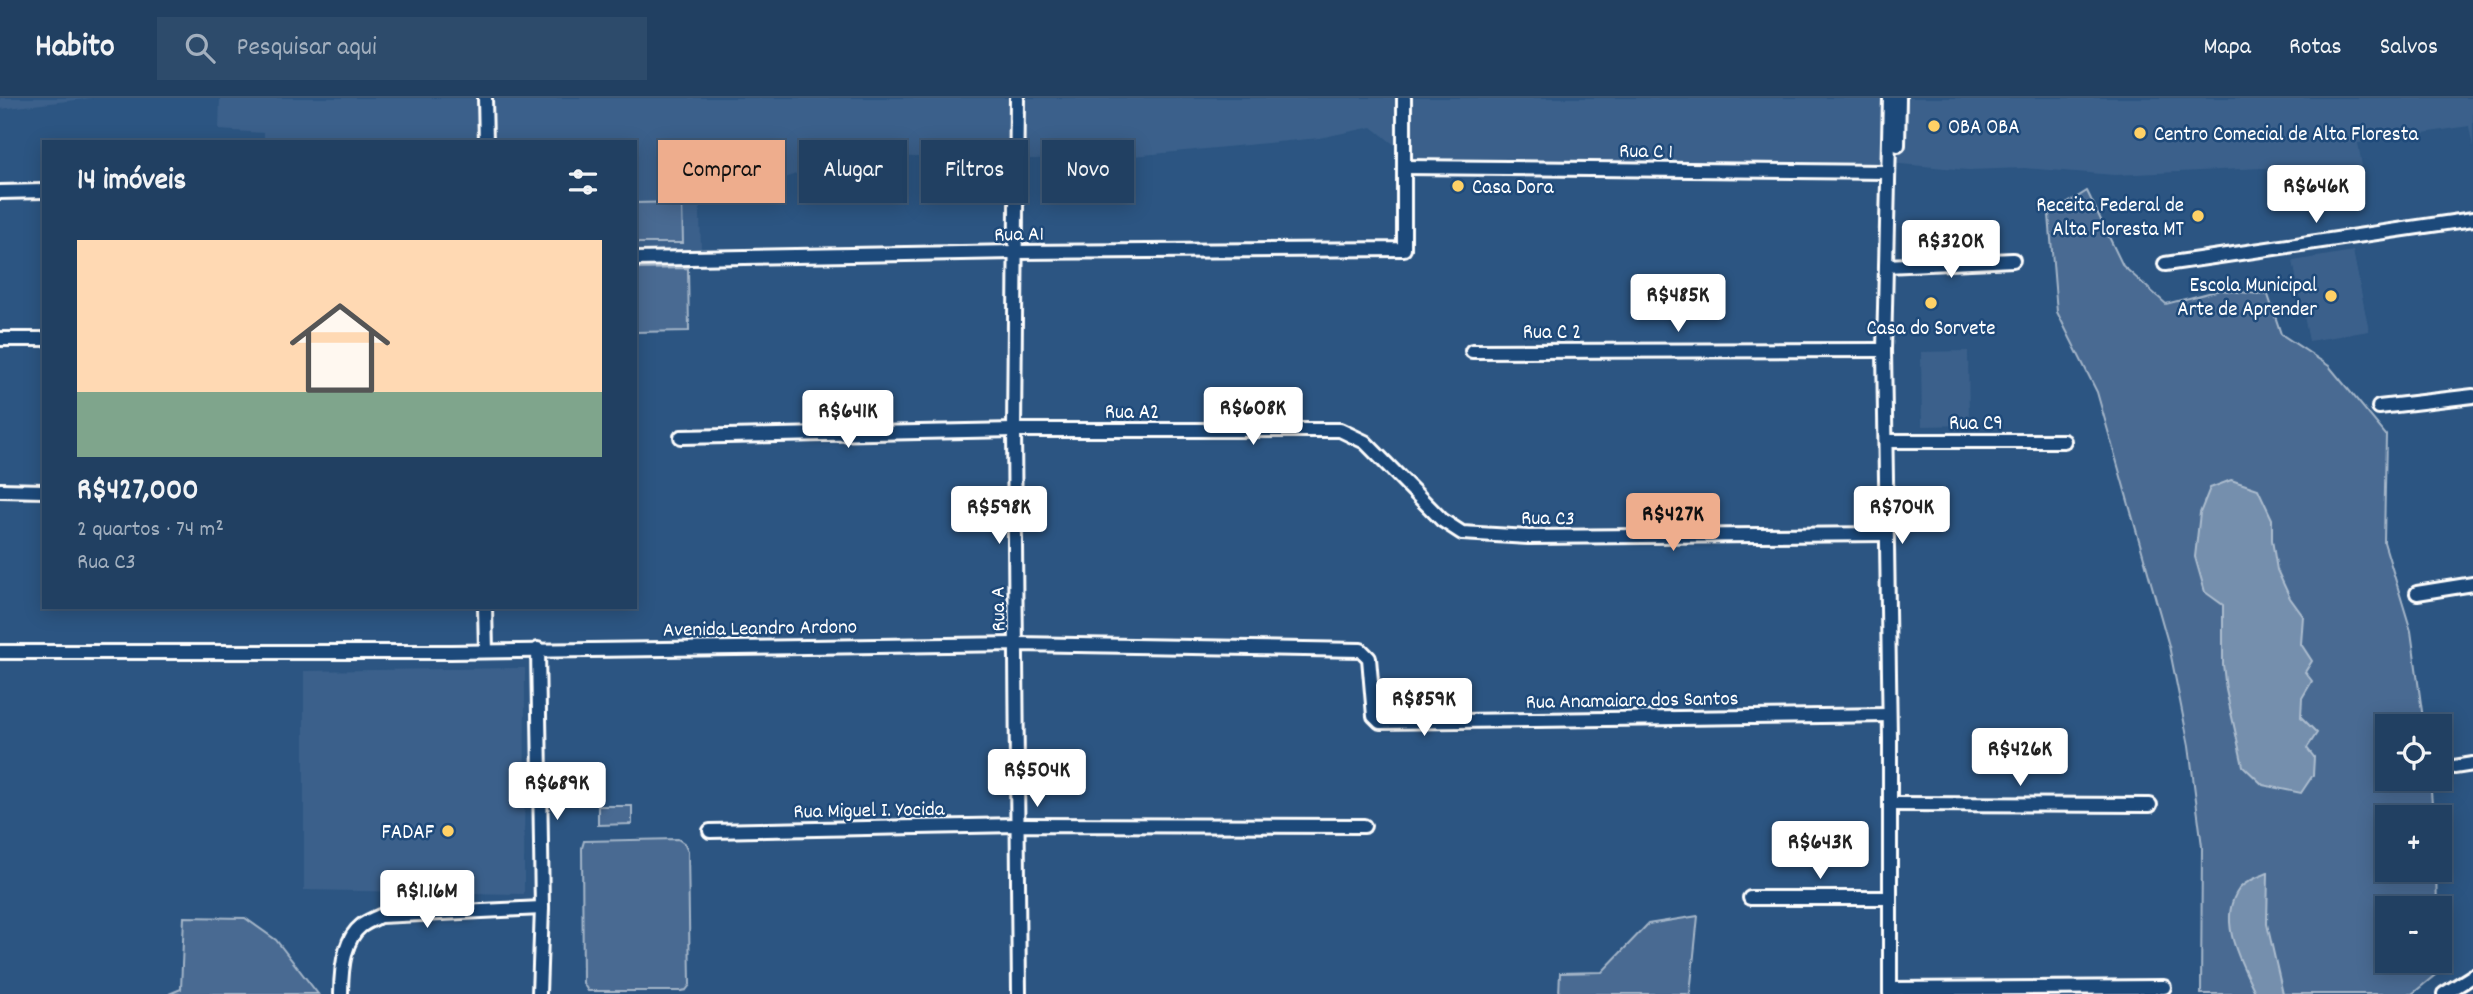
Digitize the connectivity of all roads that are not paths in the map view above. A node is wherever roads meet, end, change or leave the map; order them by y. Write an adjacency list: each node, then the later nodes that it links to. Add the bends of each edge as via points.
1 (485, 98): 6 (street)
2 (1017, 98): 13 (street, Rua A)
3 (1404, 98): 8 (street)
4 (1890, 98): 9 (street)
5 (1899, 98): 7 (street)
6 (486, 140)
7 (1898, 145)
8 (1404, 167): 9 (street, Rua C 1); 13 (street, Rua A1, via 1404,249)
9 (1888, 172): 17 (street)
10 (42, 191): 11 (street)
11 (0, 192)
12 (2473, 219): 16 (street)
13 (1016, 252): 14 (street, Rua A1); 24 (street, Rua A)
14 (637, 259)
15 (2013, 260): 17 (street)
16 (2165, 264)
17 (1886, 266): 20 (street)
18 (0, 339): 19 (street)
19 (42, 339)
20 (1884, 350): 21 (street, Rua C 2); 26 (street)
21 (1472, 351)
22 (2473, 397): 23 (street)
23 (2379, 407)
24 (1014, 430): 25 (street, Rua A2); 30 (street, Rua A2, via 1340,430 1365,442 1442,520); 35 (street, Rua A)
25 (681, 437)
26 (1887, 441): 27 (street, Rua C9); 31 (street)
27 (2064, 441)
28 (0, 490): 29 (street)
29 (42, 491)
30 (1462, 533): 31 (street, Rua C3, via 1528,537)
31 (1886, 534): 39 (street)
32 (2473, 584): 33 (street)
33 (2417, 593)
34 (485, 609): 37 (street)
35 (1017, 644): 36 (street, Avenida Leandro Ardono); 39 (street, Rua Anamaiara dos Santos, via 1361,650 1370,658 1374,716 1380,722); 44 (street, Rua A)
36 (538, 649): 37 (street, Avenida Leandro Ardono); 49 (street)
37 (486, 651): 38 (street, Avenida Leandro Ardono)
38 (0, 652)
39 (1889, 715): 42 (street)
40 (2473, 764): 41 (street)
41 (2454, 767)
42 (1891, 804): 43 (street); 48 (street)
43 (2150, 805)
44 (1018, 825): 45 (street, Rua Miguel I. Yocida); 46 (street, Rua Miguel I. Yocida); 55 (street, Rua A)
45 (1364, 826)
46 (710, 831)
47 (1751, 898): 48 (street)
48 (1889, 898): 52 (street)
49 (541, 908): 53 (street, via 380,916 359,927 348,945); 54 (street)
50 (2473, 976): 56 (street)
51 (2164, 986): 52 (street)
52 (1890, 992)
53 (341, 994)
54 (538, 994)
55 (1019, 994)
56 (2444, 994)

